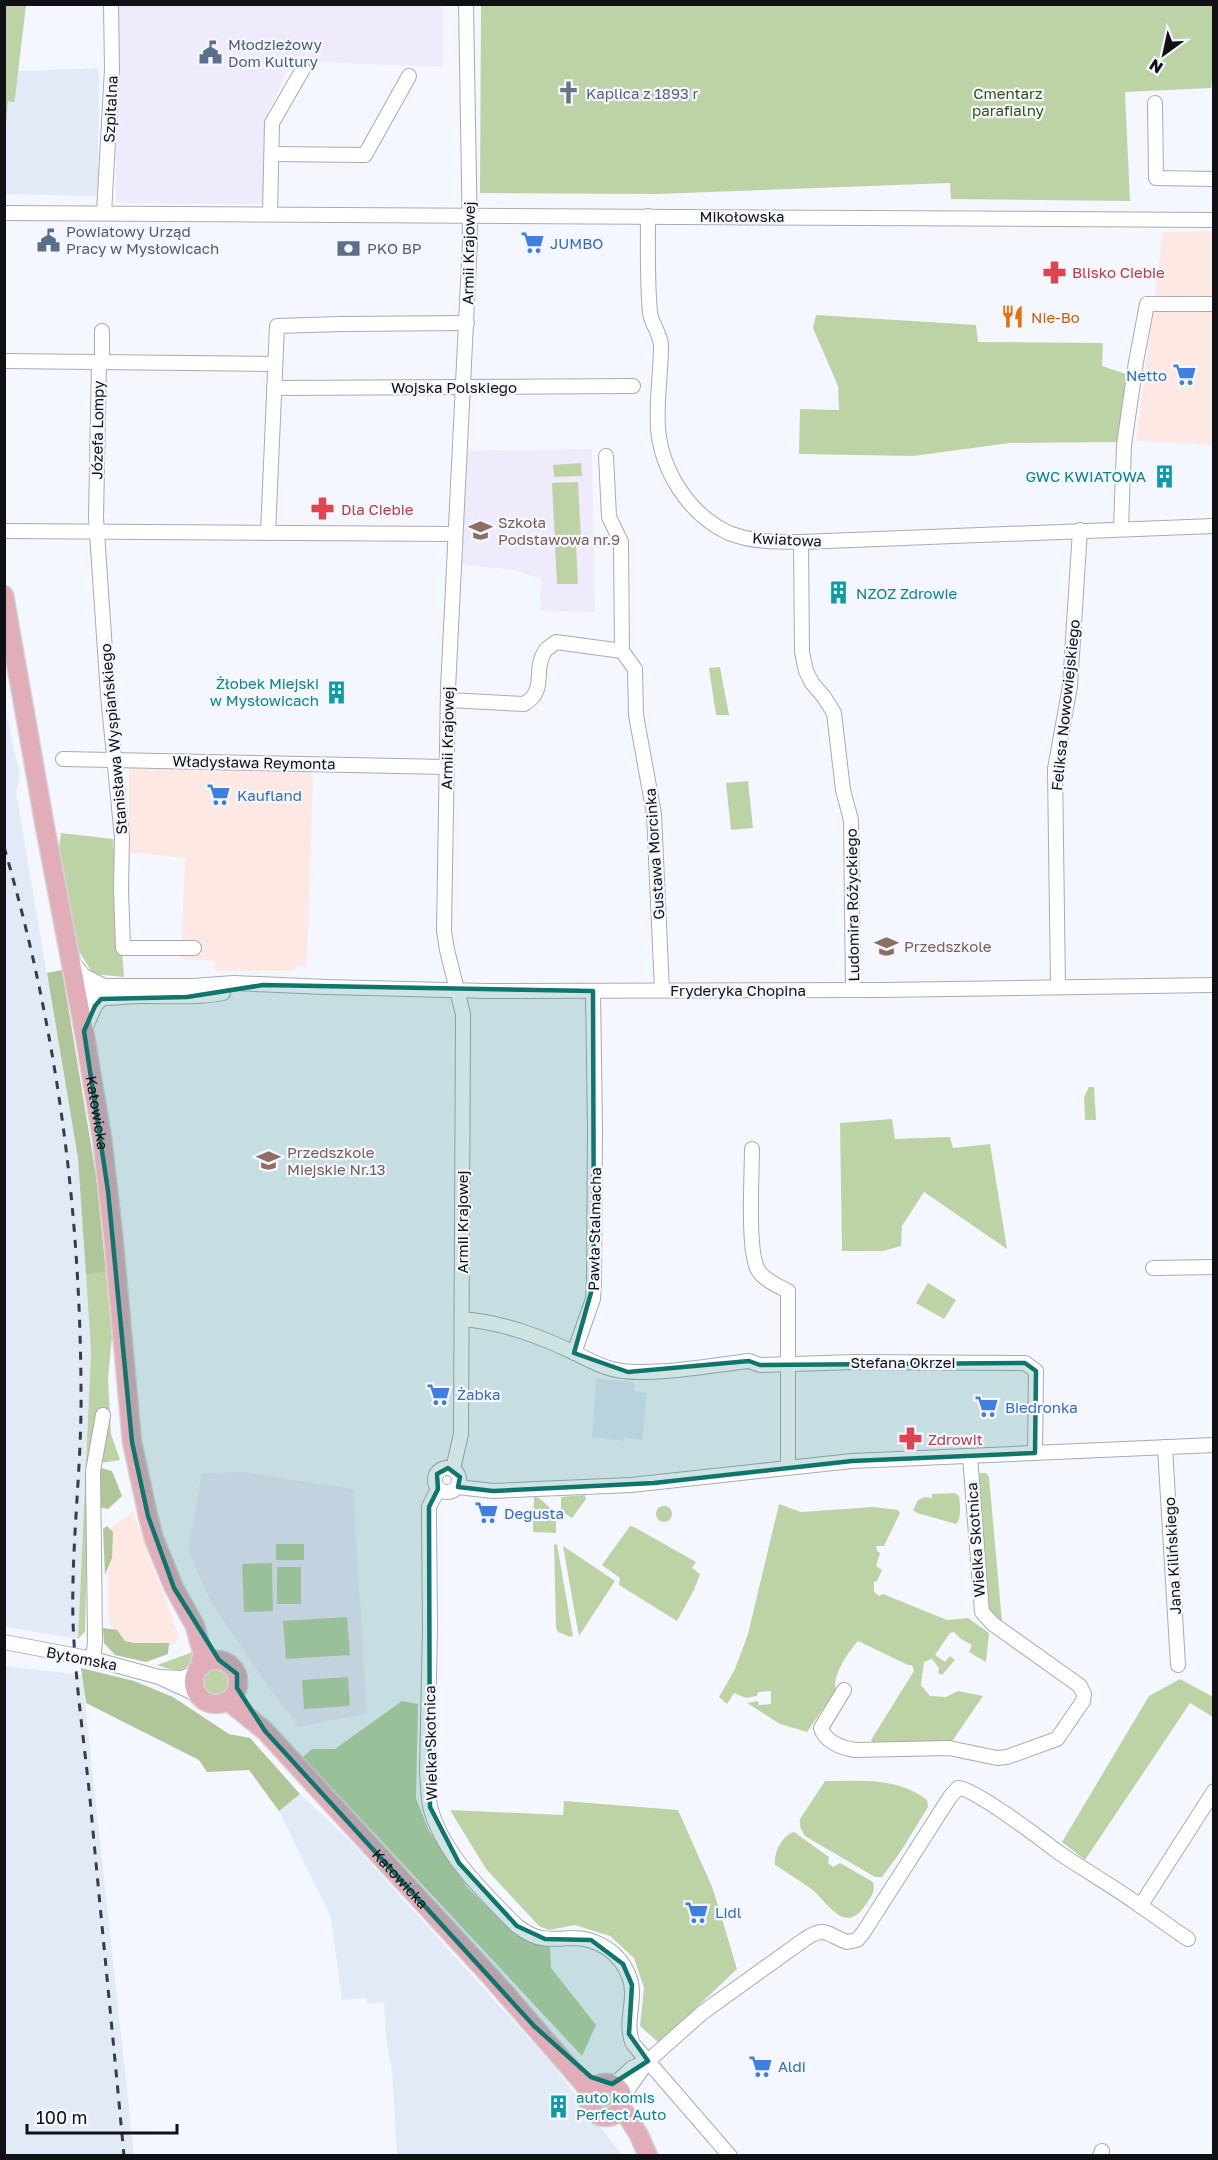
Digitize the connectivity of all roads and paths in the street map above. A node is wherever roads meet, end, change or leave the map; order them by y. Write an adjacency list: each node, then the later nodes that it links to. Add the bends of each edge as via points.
1 (111, 4): 9 (street, Szpitalna, via 112,69)
2 (466, 4): 11 (street, Armii Krajowej)
3 (303, 69): 6 (street, via 272,123)
4 (410, 76): 6 (street, via 365,155)
5 (1155, 103): 7 (street, via 1156,178)
6 (272, 154): 10 (street)
7 (1214, 178)
8 (4, 213): 9 (street, Mikołowska)
9 (104, 213): 10 (street, Mikołowska)
10 (270, 214): 11 (street, Mikołowska)
11 (470, 215): 12 (street, Mikołowska); 15 (street, Armii Krajowej)
12 (648, 216): 13 (street, Mikołowska); 31 (street, Kwiatowa, via 650,313 661,345 658,432 671,476 700,512 729,532 760,540)
13 (1214, 220)
14 (1214, 304): 25 (street, via 1147,304 1124,445)
15 (467, 323): 19 (street, via 277,326); 21 (street, Armii Krajowej)
16 (102, 331): 18 (street, Józefa Lompy)
17 (4, 361): 18 (street)
18 (99, 362): 19 (street); 27 (street, Józefa Lompy)
19 (275, 364): 22 (street)
20 (633, 386): 21 (street, Wojska Polskiego)
21 (464, 387): 22 (street, Wojska Polskiego); 30 (street, Armii Krajowej)
22 (274, 388): 29 (street)
23 (606, 456): 33 (street, Gustawa Morcinka, via 609,517 621,542)
24 (1214, 526): 25 (street, Kwiatowa)
25 (1120, 528): 26 (street, Kwiatowa)
26 (1080, 530): 31 (street, Kwiatowa); 43 (street, Feliksa Nowowiejskiego, via 1070,686 1055,778)
27 (97, 531): 28 (street); 29 (street); 36 (street, Stanisława Wyspiańskiego)
28 (5, 532)
29 (268, 533): 30 (street)
30 (454, 534): 34 (street, Armii Krajowej)
31 (801, 542): 46 (street, Ludomira Różyckiego, via 802,652 812,683 834,713 843,790 851,820)
32 (4, 595): 39 (main road, Katowicka)
33 (622, 651): 34 (street, via 556,642 545,650 541,661 538,692 524,704); 45 (street, Gustawa Morcinka, via 635,669 636,715 654,814)
34 (448, 700): 37 (street, Armii Krajowej)
35 (63, 759): 36 (street, Władysława Reymonta)
36 (114, 759): 37 (street, Władysława Reymonta); 38 (street, Stanisława Wyspiańskiego, via 122,838 123,948)
37 (446, 767): 44 (street, Armii Krajowej, via 444,931)
38 (194, 948)
39 (71, 960): 48 (street); 49 (main road, Katowicka)
40 (263, 985): 42 (street, Fryderyka Chopina, via 234,982); 44 (street, Fryderyka Chopina); 50 (street, Fryderyka Chopina)
41 (1214, 985): 43 (street, Fryderyka Chopina)
42 (192, 986): 48 (street, Fryderyka Chopina); 50 (street, Fryderyka Chopina); 51 (street, Fryderyka Chopina)
43 (1058, 987): 46 (street, Fryderyka Chopina)
44 (457, 990): 47 (street, Fryderyka Chopina); 56 (street, Armii Krajowej, via 462,1014)
45 (662, 990): 46 (street, Fryderyka Chopina); 47 (street, Fryderyka Chopina)
46 (853, 990)
47 (593, 991): 57 (street, Pawła Stalmacha, via 594,1282 593,1299)
48 (103, 992): 49 (street, Fryderyka Chopina); 51 (street, Fryderyka Chopina); 52 (street)
49 (77, 993): 52 (main road, Katowicka)
50 (211, 995): 51 (street, Fryderyka Chopina)
51 (171, 997)
52 (84, 1031): 68 (main road, Katowicka, via 107,1181 132,1442 154,1539)
53 (752, 1149): 58 (street, via 752,1245 758,1270 788,1291)
54 (1214, 1267): 55 (street)
55 (1153, 1268)
56 (462, 1319): 57 (street, via 503,1324); 65 (street, Armii Krajowej, via 461,1434)
57 (574, 1353): 58 (street, via 596,1364 628,1372 749,1361 760,1365)
58 (790, 1363): 62 (street, Stefana Okrzei, via 1025,1363 1036,1371); 64 (street)
59 (103, 1415): 70 (street, via 93,1471)
60 (1214, 1445): 61 (street)
61 (1166, 1447): 62 (street); 72 (street, Jana Kilińskiego)
62 (1035, 1453): 63 (street)
63 (970, 1456): 64 (street); 75 (street, Wielka Skotnica, via 982,1612 1080,1686 1083,1701 1057,1739 997,1758 949,1748 843,1748 825,1737 821,1728)
64 (788, 1467): 66 (street, via 631,1485 486,1491)
65 (453, 1469): 66 (street, via 460,1477); 67 (street, via 444,1468 436,1474)
66 (458, 1487): 67 (street, via 446,1493)
67 (438, 1489): 81 (street, Wielka Skotnica, via 429,1507 427,1773 434,1818 469,1876 517,1926 545,1939 591,1941 616,1954 632,1985 629,2034)
68 (195, 1626): 71 (main road, Katowicka, via 211,1643); 73 (main road, Katowicka, via 203,1653)
69 (4, 1642): 70 (street, Bytomska)
70 (93, 1659): 74 (street, Bytomska)
71 (219, 1660): 73 (main road); 77 (main road, via 237,1674)
72 (1178, 1665)
73 (199, 1668): 74 (street, Bytomska, via 182,1678); 76 (main road, via 194,1681)
74 (159, 1677): 76 (street, Bytomska)
75 (844, 1690)
76 (198, 1695): 77 (main road, via 218,1705)
77 (233, 1695): 82 (main road, Katowicka, via 250,1705 265,1731 534,2026)
78 (1214, 1791): 79 (street)
79 (1141, 1905): 80 (street); 81 (street, via 970,1791 958,1788 857,1940 847,1942 825,1931 814,1933 719,1999)
80 (1188, 1939)
81 (648, 2061): 82 (street); 85 (street, Wielka Skotnica)
82 (610, 2097): 83 (main road, Katowicka); 84 (main road, Katowicka, via 639,2135)
83 (644, 2156)
84 (648, 2156)
85 (730, 2156)

